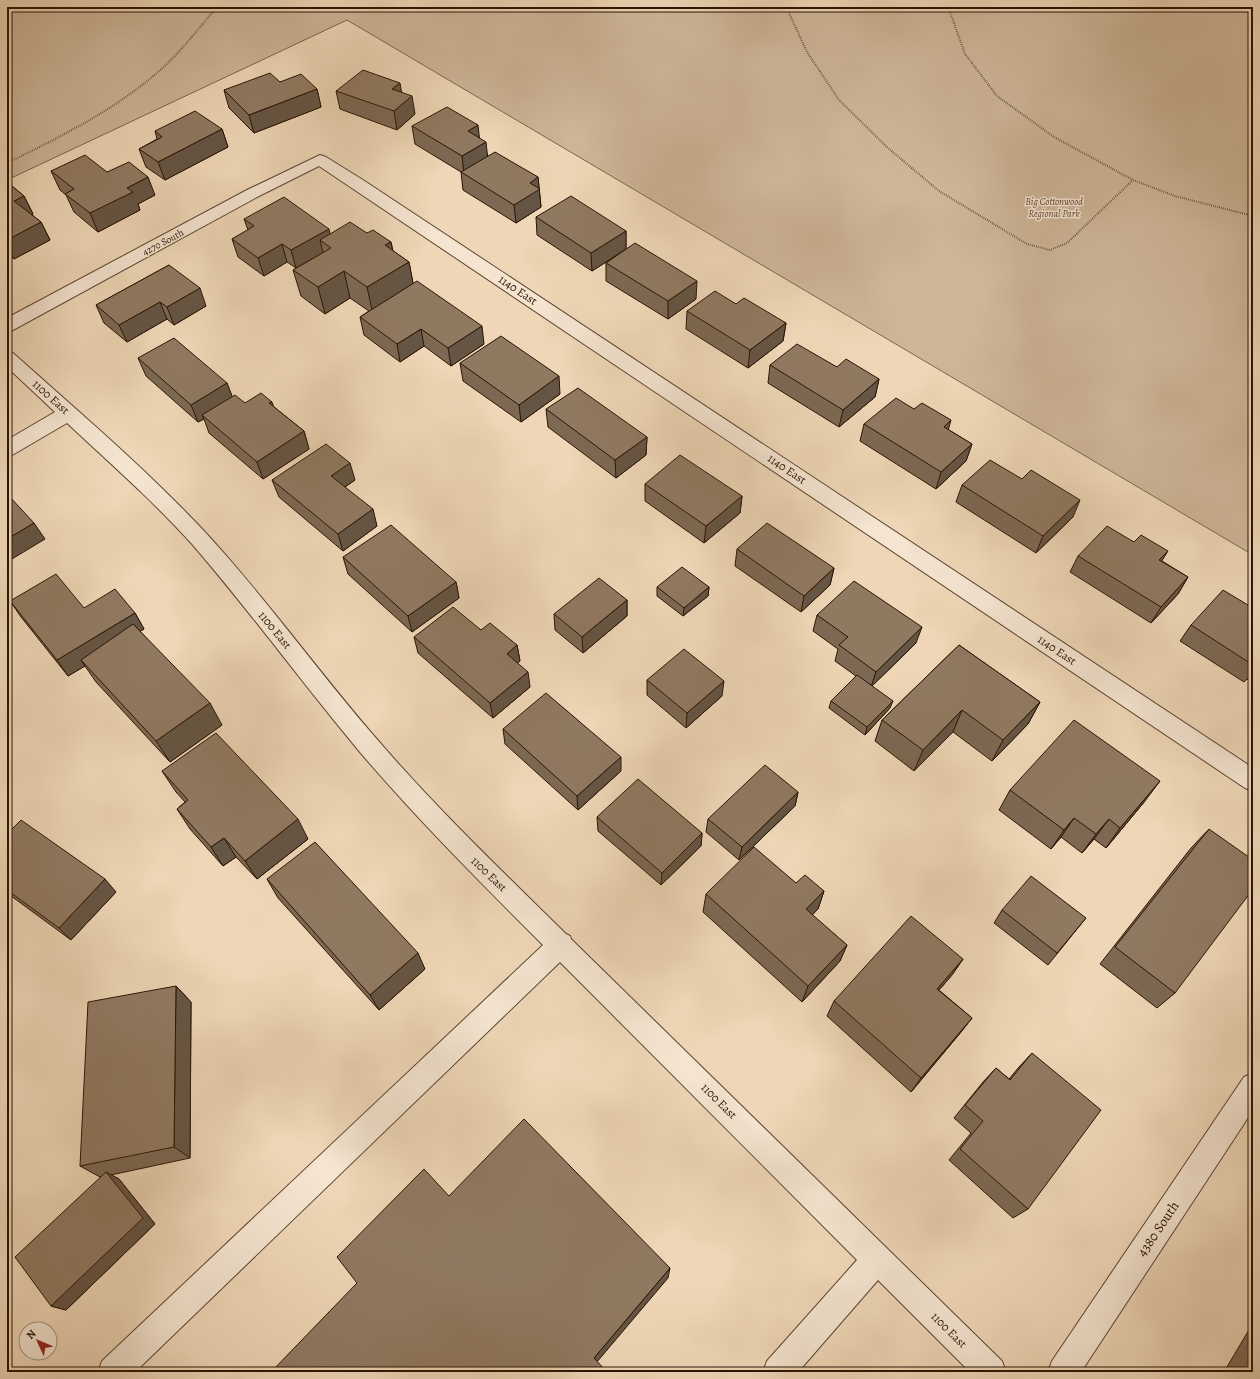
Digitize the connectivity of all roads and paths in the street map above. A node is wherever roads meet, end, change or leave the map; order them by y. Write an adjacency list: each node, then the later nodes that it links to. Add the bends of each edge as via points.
1 (217, 7): 5 (path, via 158,72 106,111 69,133)
2 (789, 7): 6 (path, via 789,13 807,52 839,100 888,148 939,191 1027,244 1050,250 1068,243)
3 (954, 7): 6 (path, via 950,12 965,54 997,96 1054,137)
4 (320, 160): 8 (street, 4270 South, via 253,193); 12 (street, 1140 East)
5 (7, 163)
6 (1133, 180): 7 (path, via 1175,196)
7 (1253, 216)
8 (7, 326)
9 (7, 357): 10 (street, 1100 East)
10 (69, 413): 11 (street); 13 (street, 1100 East, via 155,493 198,538 367,744 444,830)
11 (7, 449)
12 (1253, 781)
13 (561, 944): 15 (street, 1100 East); 16 (street)
14 (1253, 1086): 19 (street, 4380 South)
15 (877, 1259): 17 (street); 18 (street, 1100 East)
16 (113, 1372)
17 (778, 1372)
18 (992, 1372)
19 (1063, 1372)

